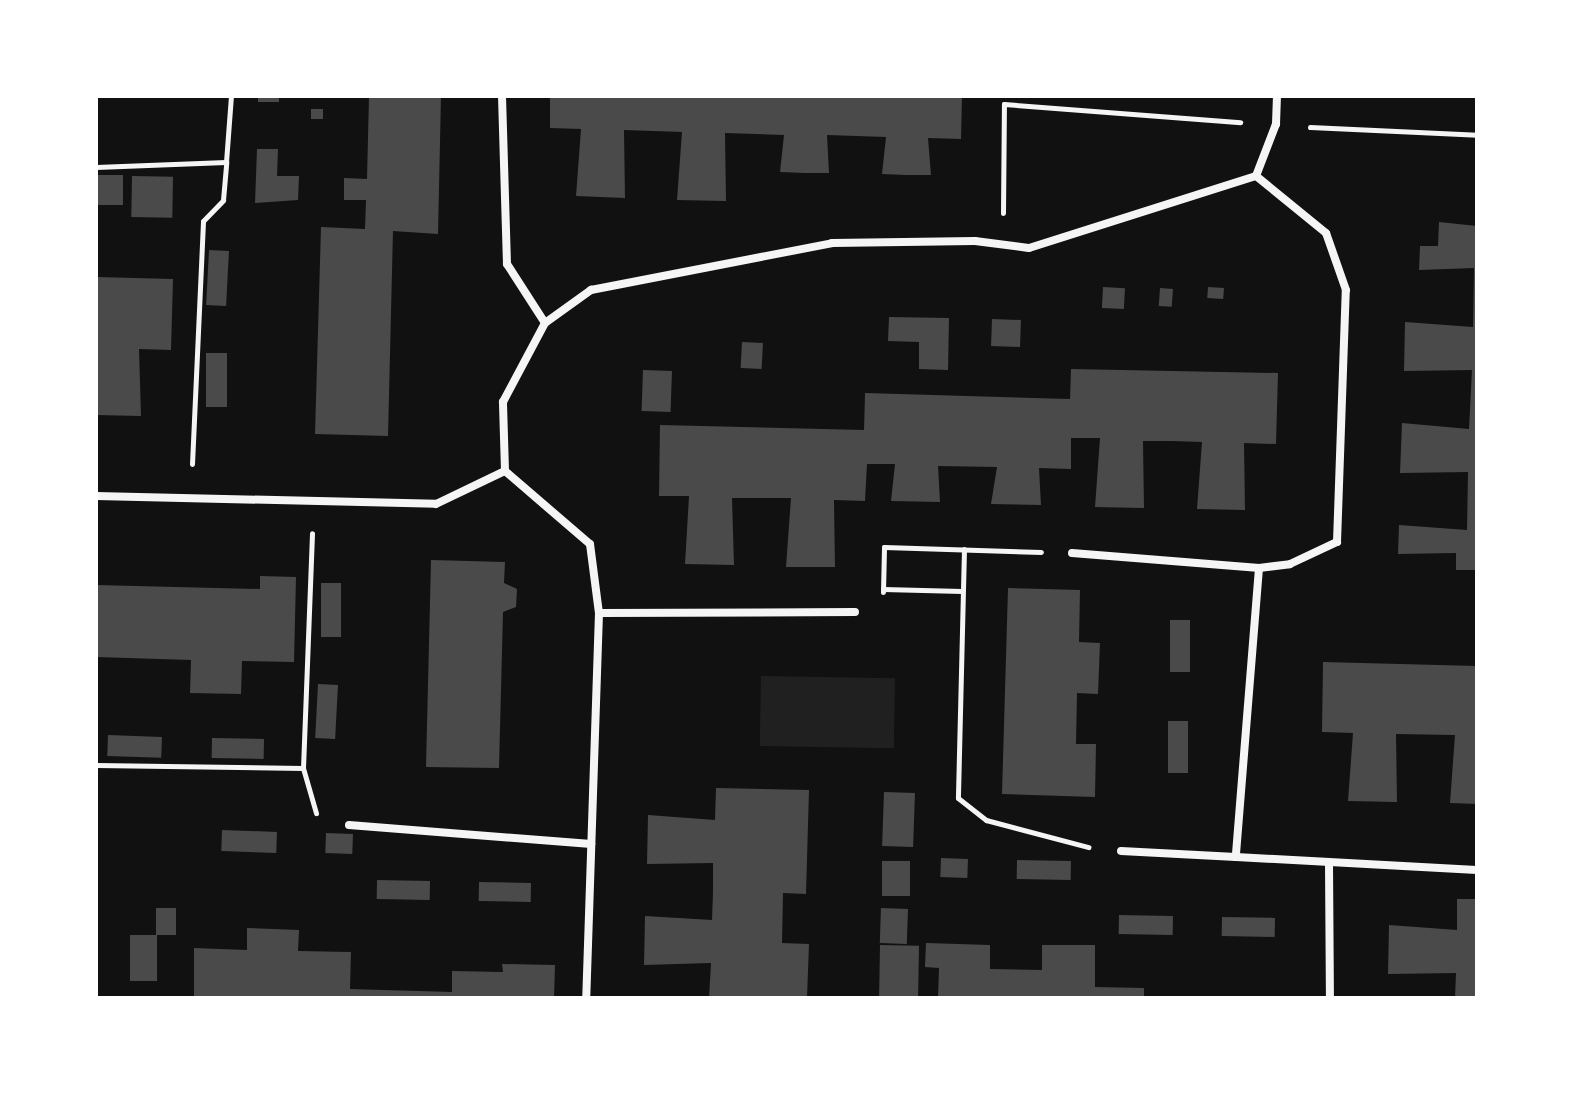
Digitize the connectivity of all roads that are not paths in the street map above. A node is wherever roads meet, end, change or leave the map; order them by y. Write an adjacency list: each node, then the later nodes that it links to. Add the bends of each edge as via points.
1 (502, 96): 4 (street, via 507,264)
2 (1277, 96): 3 (street, via 1276,124)
3 (1256, 176): 4 (street, via 1029,248 832,243 591,290); 8 (street, via 1326,233 1346,290 1337,542 1290,564)
4 (545, 323): 5 (street, via 503,402)
5 (505, 471): 6 (street, via 436,504); 10 (street, via 590,544)
6 (96, 496)
7 (1072, 553): 8 (street)
8 (1259, 568): 14 (street)
9 (855, 612): 10 (street)
10 (599, 613): 12 (street)
11 (349, 825): 12 (street)
12 (591, 844): 17 (street)
13 (1121, 851): 14 (street)
14 (1236, 857): 15 (street)
15 (1329, 864): 16 (street); 18 (street)
16 (1477, 870)
17 (586, 998)
18 (1330, 998)

